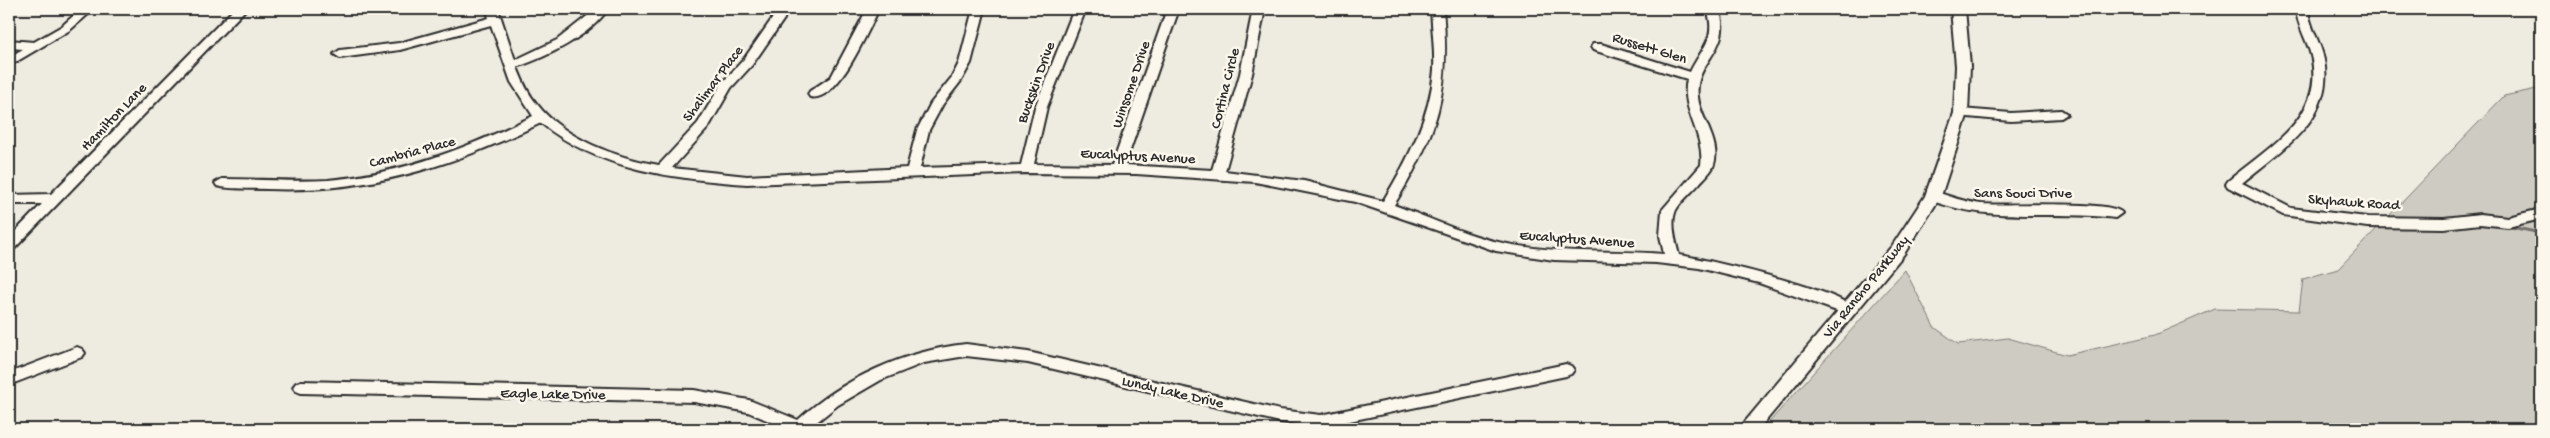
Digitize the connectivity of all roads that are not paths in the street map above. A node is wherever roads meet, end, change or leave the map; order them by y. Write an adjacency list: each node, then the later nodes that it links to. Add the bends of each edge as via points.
1 (88, 9): 16 (street, via 66,28)
2 (240, 9): 33 (street, Hamilton Lane)
3 (602, 9): 20 (street, via 562,44)
4 (781, 9): 28 (street, Shalimar Place, via 778,19 748,62 726,86 703,125)
5 (873, 9): 22 (street, via 836,79)
6 (979, 9): 29 (street, via 965,63 923,130)
7 (1080, 9): 26 (street, Buckskin Drive, via 1038,115)
8 (1173, 9): 27 (street, Winsome Drive)
9 (1259, 9): 30 (street, Cortina Circle, via 1246,74)
10 (1437, 9): 35 (street, via 1440,58 1435,102 1408,172)
11 (1713, 9): 21 (street, via 1718,31)
12 (1958, 9): 23 (main road, Via Rancho Parkway, via 1963,66)
13 (2302, 9): 37 (street, Skyhawk Road, via 2319,66 2321,85 2314,105 2281,146 2233,184 2288,212 2368,222 2444,223 2480,219 2519,222)
14 (494, 14): 18 (street, via 400,46); 20 (street, Eucalyptus Avenue)
15 (9, 44): 16 (street)
16 (36, 46): 19 (street)
17 (1597, 48): 21 (street, Russett Glen)
18 (340, 54)
19 (9, 62)
20 (512, 65): 25 (street, Eucalyptus Avenue, via 530,104)
21 (1694, 77): 39 (street, via 1690,88 1693,104 1710,158 1708,166 1669,210 1667,236)
22 (814, 94)
23 (1961, 113): 24 (street, via 2011,117); 32 (main road, Via Rancho Parkway)
24 (2061, 114)
25 (542, 117): 28 (street, Eucalyptus Avenue, via 590,149 622,162); 31 (street, Cambria Place, via 465,153 382,178 328,184)
26 (1027, 169): 27 (street, Eucalyptus Avenue); 29 (street, Eucalyptus Avenue)
27 (1117, 169): 30 (street, Eucalyptus Avenue)
28 (661, 171): 29 (street, Eucalyptus Avenue, via 702,178 747,180)
29 (912, 173)
30 (1217, 175): 35 (street, Eucalyptus Avenue, via 1273,180 1335,192)
31 (222, 183)
32 (1933, 196): 36 (street, Sans Souci Drive, via 1966,208 2088,209); 40 (main road, Via Rancho Parkway, via 1898,250)
33 (56, 198): 34 (street); 38 (street, Hamilton Lane)
34 (9, 199)
35 (1386, 208): 39 (street, Eucalyptus Avenue, via 1463,237 1512,250)
36 (2115, 213)
37 (2541, 214)
38 (9, 246)
39 (1673, 260): 40 (street, Eucalyptus Avenue, via 1745,272)
40 (1848, 310): 46 (main road, Via Rancho Parkway)
41 (77, 353): 43 (street)
42 (1566, 370): 45 (street, Lundy Lake Drive, via 1321,421 1280,416 1020,356 964,350 928,355 859,384 818,411)
43 (9, 379)
44 (301, 387): 45 (street, Eagle Lake Drive, via 694,396 727,400 778,416)
45 (799, 429)
46 (1748, 429)

